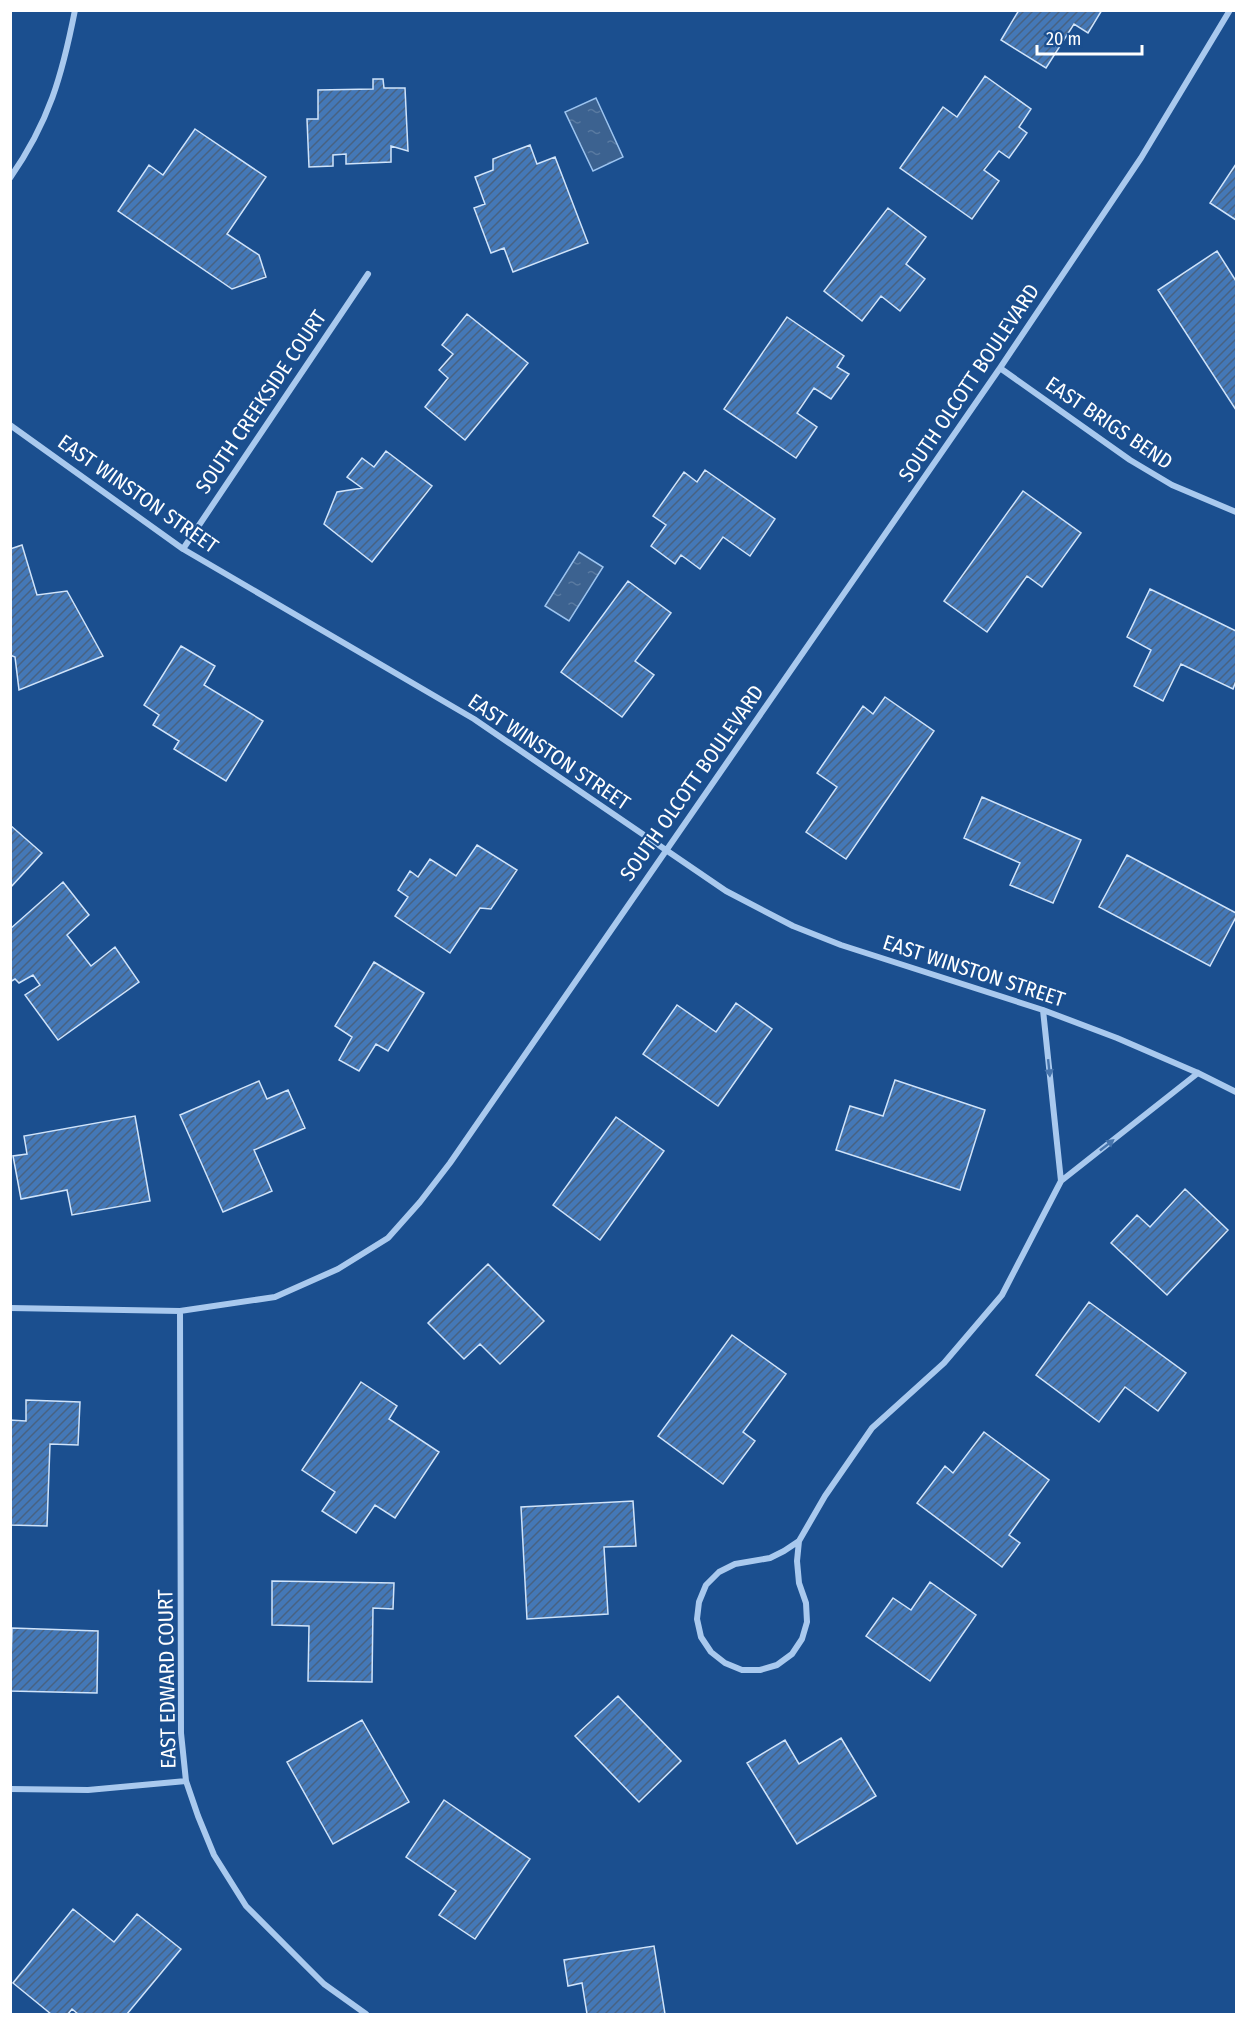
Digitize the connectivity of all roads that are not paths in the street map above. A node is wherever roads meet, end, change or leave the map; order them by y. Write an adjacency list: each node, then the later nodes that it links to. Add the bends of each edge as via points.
1 (75, 10): 3 (street, via 53,100 38,134)
2 (1230, 10): 5 (street, SOUTH OLCOTT BOULEVARD, via 1141,158)
3 (10, 178)
4 (368, 274): 8 (street, SOUTH CREEKSIDE COURT)
5 (1000, 368): 7 (street, EAST BRIGS BEND, via 1130,460 1172,485); 9 (street, SOUTH OLCOTT BOULEVARD)
6 (10, 425): 8 (street, EAST WINSTON STREET)
7 (1236, 512)
8 (183, 549): 9 (street, EAST WINSTON STREET, via 474,719)
9 (666, 850): 10 (street, EAST WINSTON STREET, via 726,891 793,926); 15 (street, SOUTH OLCOTT BOULEVARD, via 450,1163 387,1238 338,1269 275,1297)
10 (1043, 1010): 11 (street, EAST WINSTON STREET); 13 (street, one-way to 13)
11 (1198, 1073): 12 (street, EAST WINSTON STREET); 13 (street, one-way to 11)
12 (1236, 1092)
13 (1061, 1181): 16 (street, via 1002,1295 944,1363 872,1428)
14 (10, 1308): 15 (street, SOUTH OLCOTT BOULEVARD)
15 (180, 1311): 17 (street, EAST EDWARD COURT, via 181,1733)
16 (799, 1541): 16 (street, via 770,1558 735,1564 706,1585 697,1620 701,1637 725,1663 742,1670 777,1665 792,1654 802,1639 807,1622 796,1561)
17 (186, 1781): 18 (street, via 88,1790); 19 (street, EAST EDWARD COURT, via 214,1855 246,1906 324,1984)
18 (10, 1789)
19 (366, 2014)

